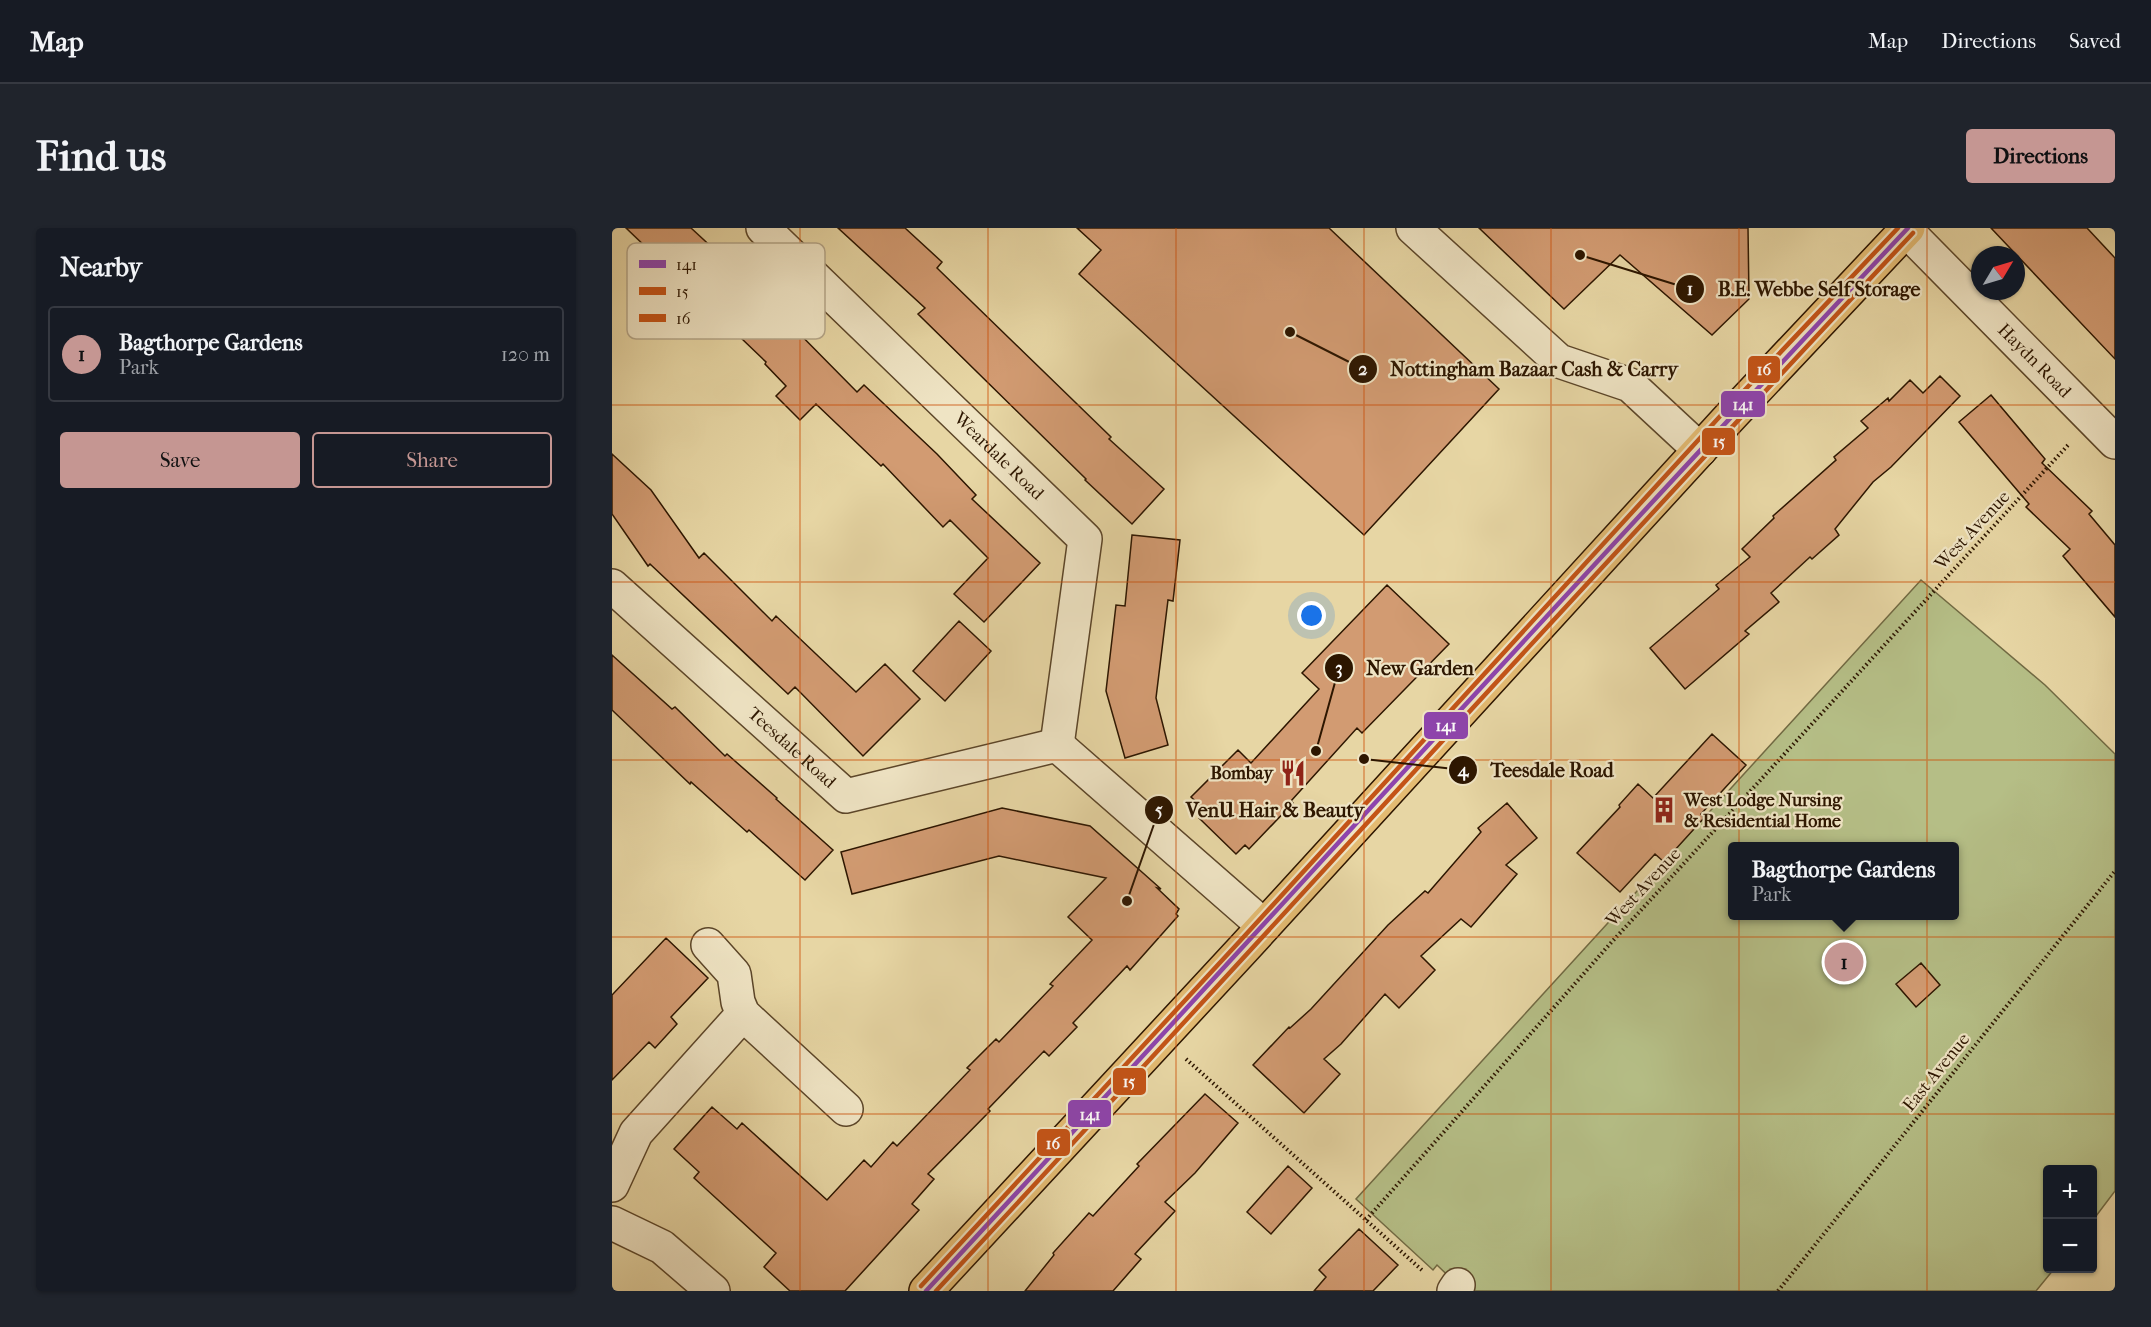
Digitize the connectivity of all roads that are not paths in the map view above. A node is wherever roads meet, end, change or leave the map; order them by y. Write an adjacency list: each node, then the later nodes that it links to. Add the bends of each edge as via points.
1 (764, 228): 4 (street, Weardale Road)
2 (1413, 228): 7 (street, via 1559,361 1630,385)
3 (1906, 229): 6 (street, Haydn Road); 7 (main road)
4 (780, 243)
5 (825, 287): 9 (street, Weardale Road, via 1085,538)
6 (2115, 442)
7 (1700, 450): 10 (main road)
8 (612, 586): 9 (street, Teesdale Road, via 846,796)
9 (1057, 745): 10 (street)
10 (1264, 926): 17 (main road)
11 (708, 945): 12 (street, via 734,974)
12 (743, 1014): 13 (street); 14 (street, via 636,1133)
13 (846, 1109)
14 (612, 1185)
15 (612, 1223): 16 (street, via 662,1247)
16 (713, 1291)
17 (926, 1291)

